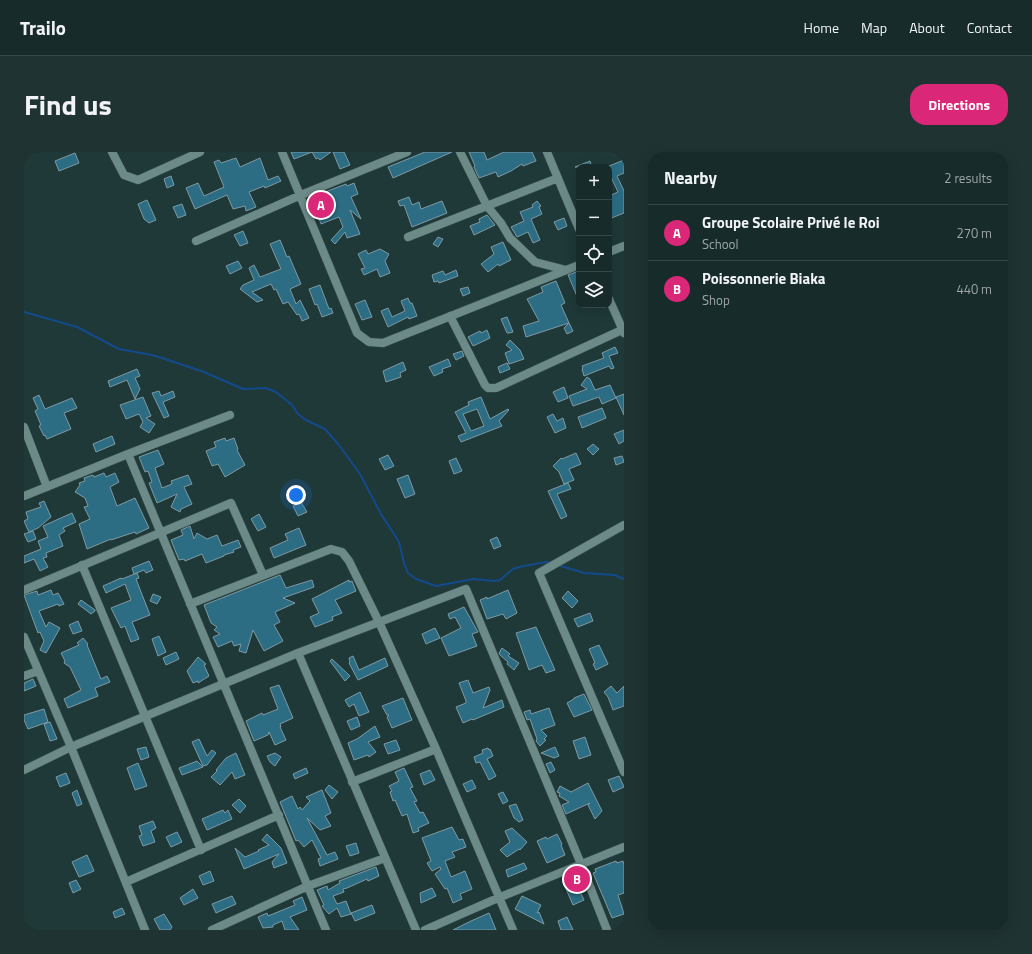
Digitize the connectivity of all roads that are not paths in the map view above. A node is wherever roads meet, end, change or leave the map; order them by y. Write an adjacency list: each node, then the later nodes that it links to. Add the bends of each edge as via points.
1 (112, 152): 2 (street, via 124,175 138,180)
2 (198, 152)
3 (282, 152): 8 (street)
4 (407, 152): 8 (street)
5 (460, 152): 9 (street)
6 (547, 152): 7 (street)
7 (558, 178): 9 (street); 10 (street)
8 (301, 195): 12 (street); 18 (street, via 357,333 369,342 383,343)
9 (487, 206): 11 (street); 16 (street, via 510,238 535,262)
10 (576, 222)
11 (408, 238)
12 (196, 241)
13 (624, 246): 14 (street)
14 (612, 251)
15 (576, 266): 16 (street)
16 (566, 270): 18 (street)
17 (612, 306): 19 (street)
18 (450, 316): 19 (street, via 488,388 496,388)
19 (623, 330)
20 (230, 415): 22 (street)
21 (24, 427): 23 (street)
22 (128, 454): 23 (street); 26 (street)
23 (47, 487): 24 (street)
24 (24, 496)
25 (624, 525): 41 (street, via 539,573)
26 (160, 532): 27 (street); 28 (street, via 231,503); 30 (street)
27 (82, 565): 29 (street); 37 (street)
28 (264, 575): 30 (street); 31 (street, via 331,549 342,552 350,561)
29 (24, 590)
30 (190, 604): 36 (street)
31 (379, 622): 33 (street); 39 (street); 47 (street, via 466,589)
32 (24, 637): 34 (street)
33 (298, 653): 36 (street); 42 (street)
34 (38, 671): 35 (street); 38 (street)
35 (24, 676)
36 (224, 684): 37 (street); 43 (street)
37 (145, 716): 38 (street); 45 (street)
38 (71, 748): 40 (street); 48 (street)
39 (436, 749): 42 (street); 50 (street)
40 (24, 770)
41 (624, 772)
42 (352, 782): 46 (street)
43 (279, 815): 45 (street); 49 (street)
44 (624, 847): 47 (street)
45 (201, 850): 48 (street)
46 (385, 858): 49 (street); 54 (street)
47 (581, 864): 50 (street); 57 (street)
48 (126, 882): 51 (street)
49 (308, 886): 52 (street); 53 (street)
50 (498, 898): 55 (street); 56 (street)
51 (145, 930)
52 (212, 930)
53 (326, 930)
54 (416, 930)
55 (425, 930)
56 (513, 930)
57 (607, 930)

